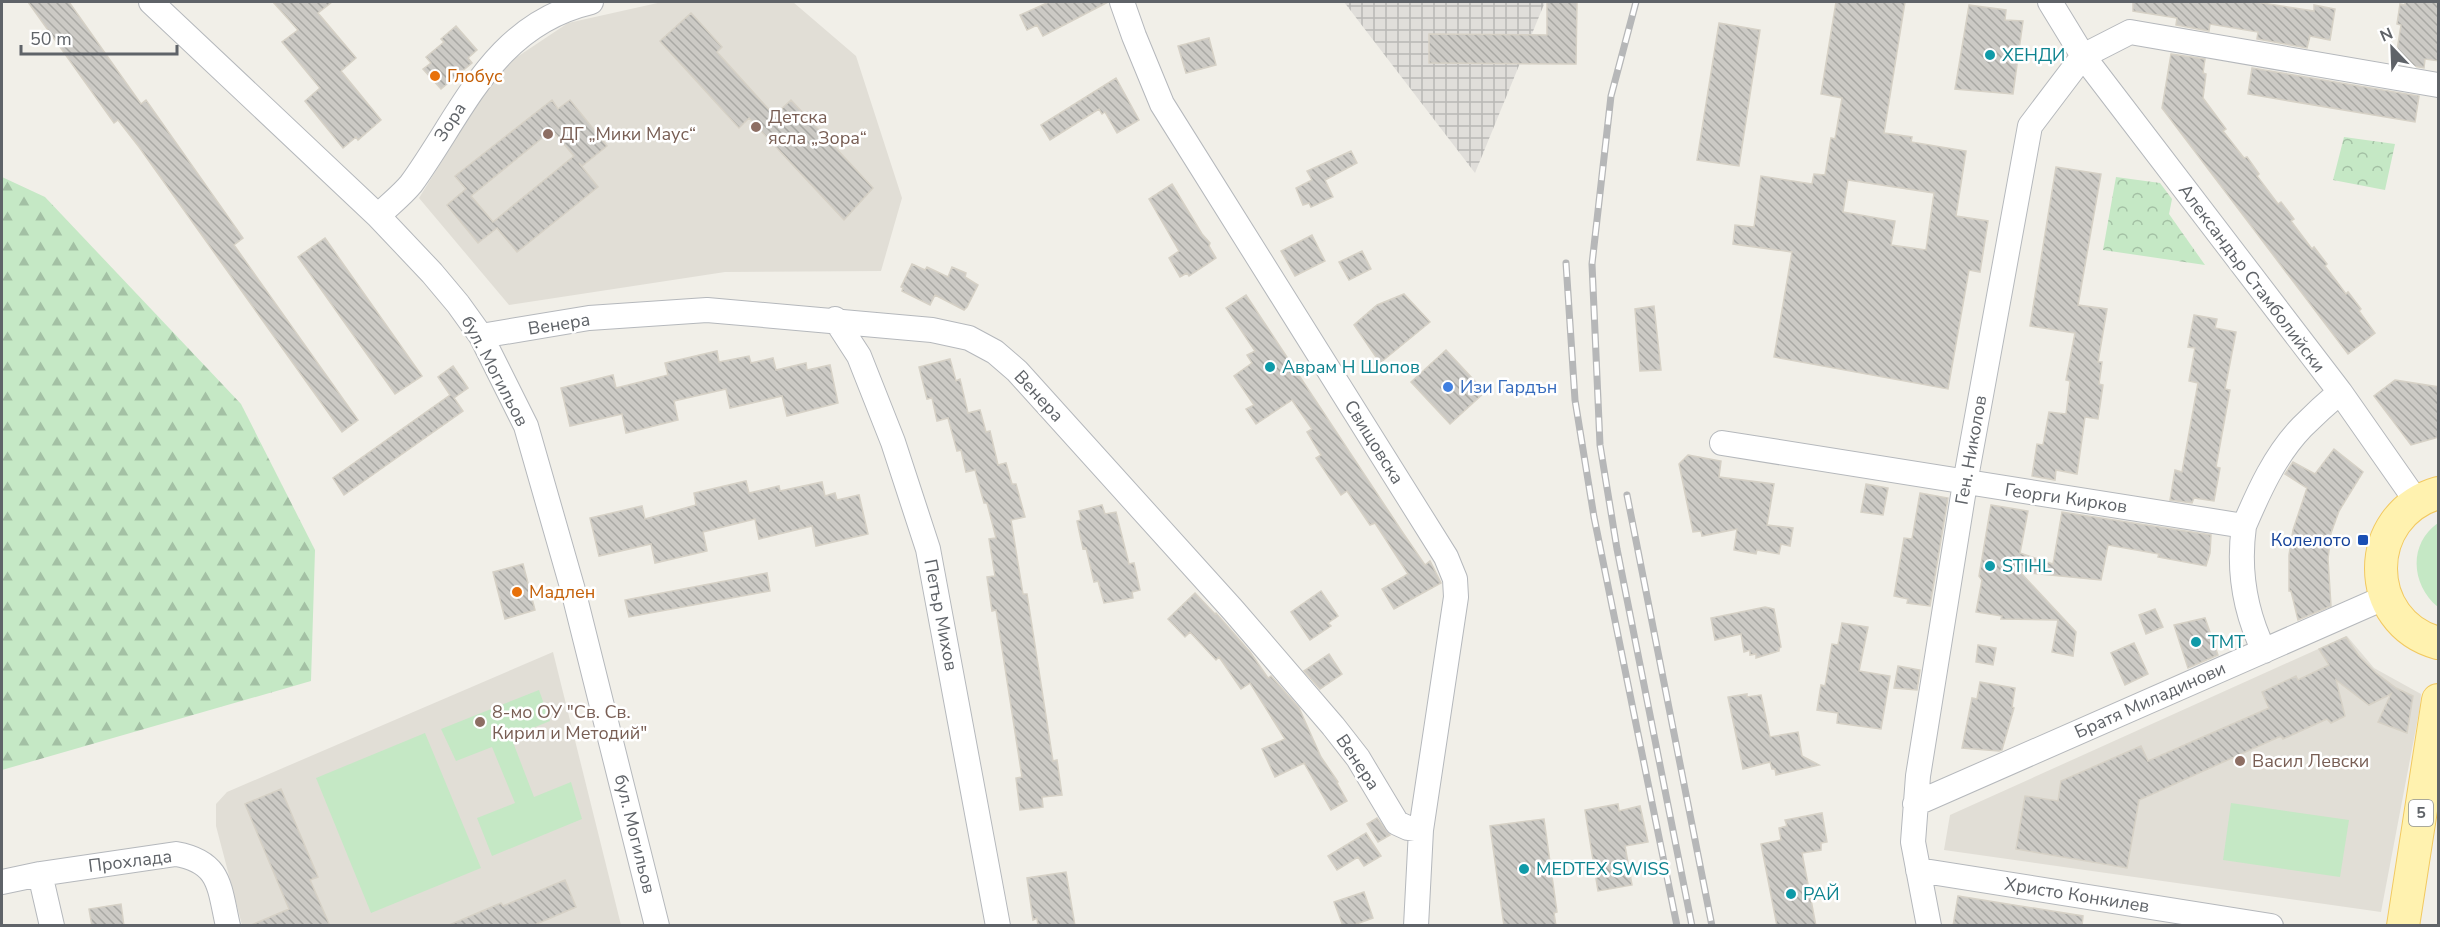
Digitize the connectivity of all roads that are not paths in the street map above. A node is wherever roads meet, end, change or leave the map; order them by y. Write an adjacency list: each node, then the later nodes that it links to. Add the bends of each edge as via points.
1 (151, 2): 7 (street, бул. Могильов)
2 (591, 2): 7 (street, Зора, via 529,29 487,68 410,185)
3 (1122, 2): 22 (street, Свищовска, via 1162,104 1446,557 1455,579)
4 (2050, 2): 5 (street)
5 (2083, 56): 6 (street, via 2130,32); 10 (street, Александър Стамболийски); 12 (street, Ген. Николов, via 2030,126)
6 (2439, 85)
7 (378, 216): 9 (street, бул. Могильов, via 432,273)
8 (835, 320): 9 (street, Венера, via 706,310 589,318); 22 (street, Венера, via 932,330 969,338 995,352 1233,610 1333,726 1358,758 1397,822); 29 (street, Петър Михов, via 859,356 893,442 928,549)
9 (481, 336): 28 (street, бул. Могильов, via 526,426 573,590)
10 (2340, 392): 13 (street, Александър Стамболийски); 14 (street, via 2301,428 2274,464)
11 (1722, 443): 12 (street, Георги Кирков)
12 (1965, 483): 14 (street, Георги Кирков); 21 (street, Ген. Николов)
13 (2431, 495): 15 (main road, via 2399,518 2386,538 2380,568)
14 (2244, 526): 18 (street, via 2244,589)
15 (2386, 597): 16 (main road); 18 (street, Братя Миладинови)
16 (2406, 626): 17 (main road); 19 (main road, via 2431,652)
17 (2439, 643)
18 (2264, 651): 21 (street, Братя Миладинови)
19 (2439, 667)
20 (2439, 700): 33 (main road, 5)
21 (1915, 804): 23 (street, Ген. Николов, via 1913,842)
22 (1421, 830): 30 (street, Свищовска)
23 (1918, 870): 31 (street, Ген. Николов); 32 (street, Христо Конкилев)
24 (40, 874): 25 (street, Прохлада); 26 (street); 27 (street, Прохлада, via 176,854 194,857 214,874)
25 (2, 882)
26 (52, 926)
27 (228, 926)
28 (657, 926)
29 (998, 926)
30 (1416, 926)
31 (1929, 926)
32 (2271, 926)
33 (2403, 926)

